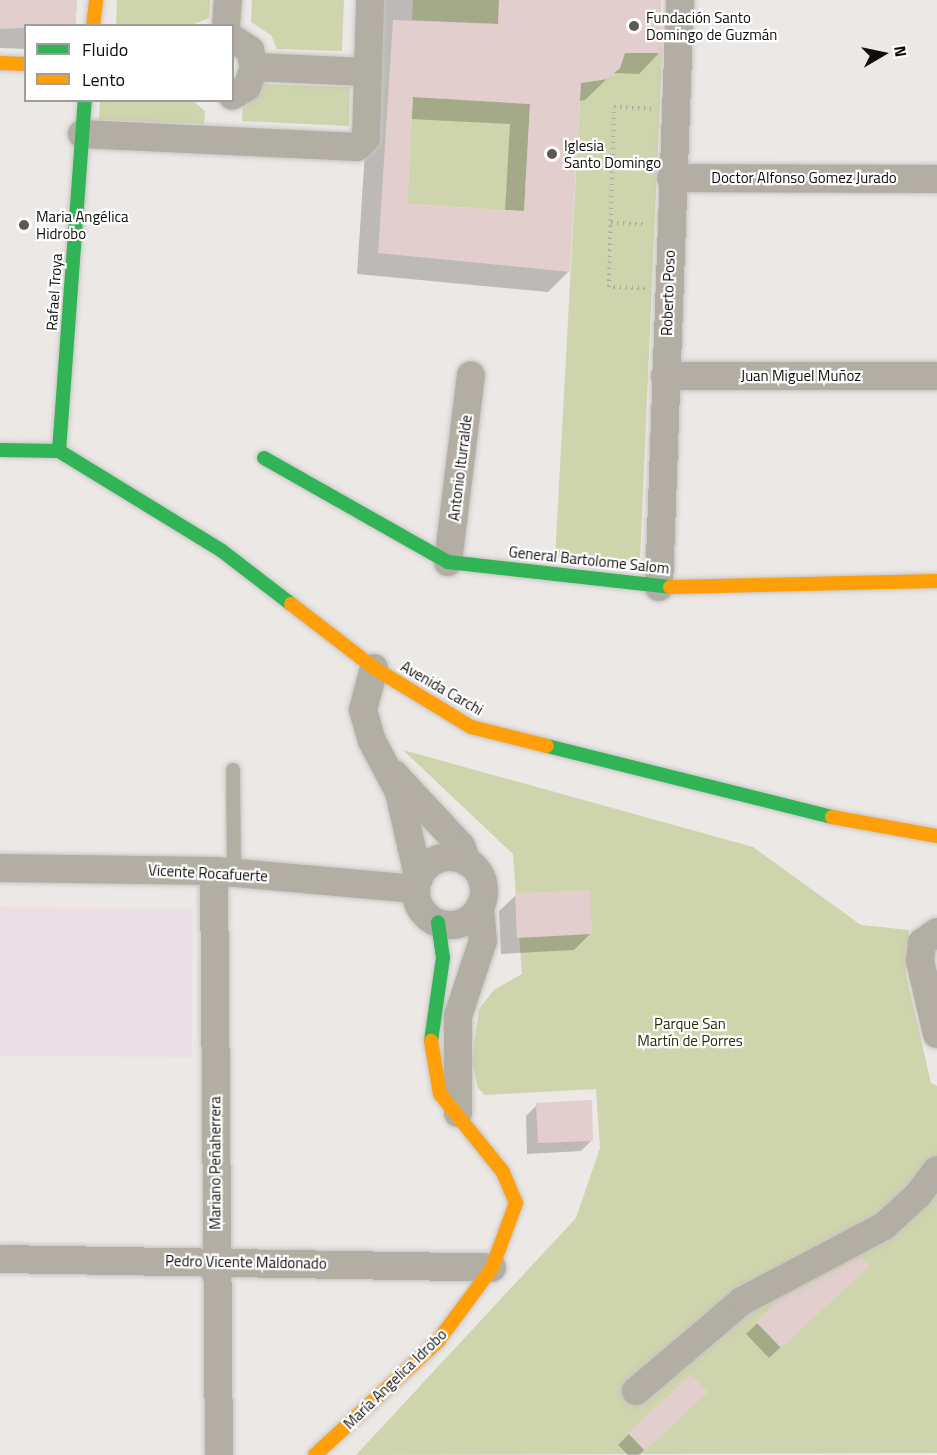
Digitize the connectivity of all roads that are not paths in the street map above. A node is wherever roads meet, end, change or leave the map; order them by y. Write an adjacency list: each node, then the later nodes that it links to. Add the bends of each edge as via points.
1 (96, 0): 5 (street)
2 (228, 0): 6 (street)
3 (370, 0): 11 (street)
4 (680, 0): 17 (street, Roberto Poso)
5 (93, 24)
6 (226, 24)
7 (234, 39): 10 (street, via 249,50)
8 (0, 63): 9 (street)
9 (24, 64)
10 (254, 67): 11 (street); 12 (street, via 247,87)
11 (366, 72): 16 (street, via 366,138 357,147)
12 (234, 95)
13 (85, 102): 15 (street, Rafael Troya)
14 (224, 102): 16 (street)
15 (82, 134): 16 (street); 23 (street, Rafael Troya)
16 (222, 138)
17 (671, 173): 18 (street, Doctor Alfonso Gomez Jurado); 20 (street, Roberto Poso)
18 (937, 179)
19 (471, 375): 25 (street, Antonio Iturralde)
20 (665, 376): 21 (street, Juan Miguel Muñoz); 27 (street, Roberto Poso)
21 (937, 376)
22 (0, 450): 23 (street)
23 (59, 451): 28 (street, Avenida Carchi, via 222,551)
24 (264, 458): 25 (street, General Bartolome Salom)
25 (448, 562): 27 (street, General Bartolome Salom)
26 (937, 581): 27 (street, General Bartolome Salom)
27 (658, 587)
28 (374, 668): 30 (street, via 363,710 372,741); 31 (street, Avenida Carchi, via 471,727 799,812)
29 (233, 770): 34 (lane)
30 (390, 771): 32 (street, via 461,846); 35 (street, via 399,792)
31 (937, 836)
32 (468, 862): 35 (street, via 439,858 429,864); 36 (street, via 483,885)
33 (0, 868): 34 (street, Vicente Rocafuerte)
34 (224, 872): 35 (street, Vicente Rocafuerte); 43 (street, Mariano Peñaherrera)
35 (417, 884): 37 (street, via 425,914)
36 (480, 906): 37 (street, via 455,925); 40 (street, via 483,941 458,1016)
37 (438, 922): 40 (street, María Angelica Idrobo, via 443,958 430,1052 440,1094)
38 (937, 932): 39 (street, via 922,944 920,961)
39 (937, 1034)
40 (458, 1113): 44 (street, María Angelica Idrobo, via 503,1172 516,1203)
41 (937, 1170): 45 (street, via 918,1195 884,1226 742,1301)
42 (0, 1259): 43 (street, Pedro Vicente Maldonado)
43 (215, 1262): 44 (street, Pedro Vicente Maldonado); 46 (street, Mariano Peñaherrera)
44 (492, 1268): 47 (street, María Angelica Idrobo, via 438,1341)
45 (636, 1391)
46 (219, 1455)
47 (315, 1455)

